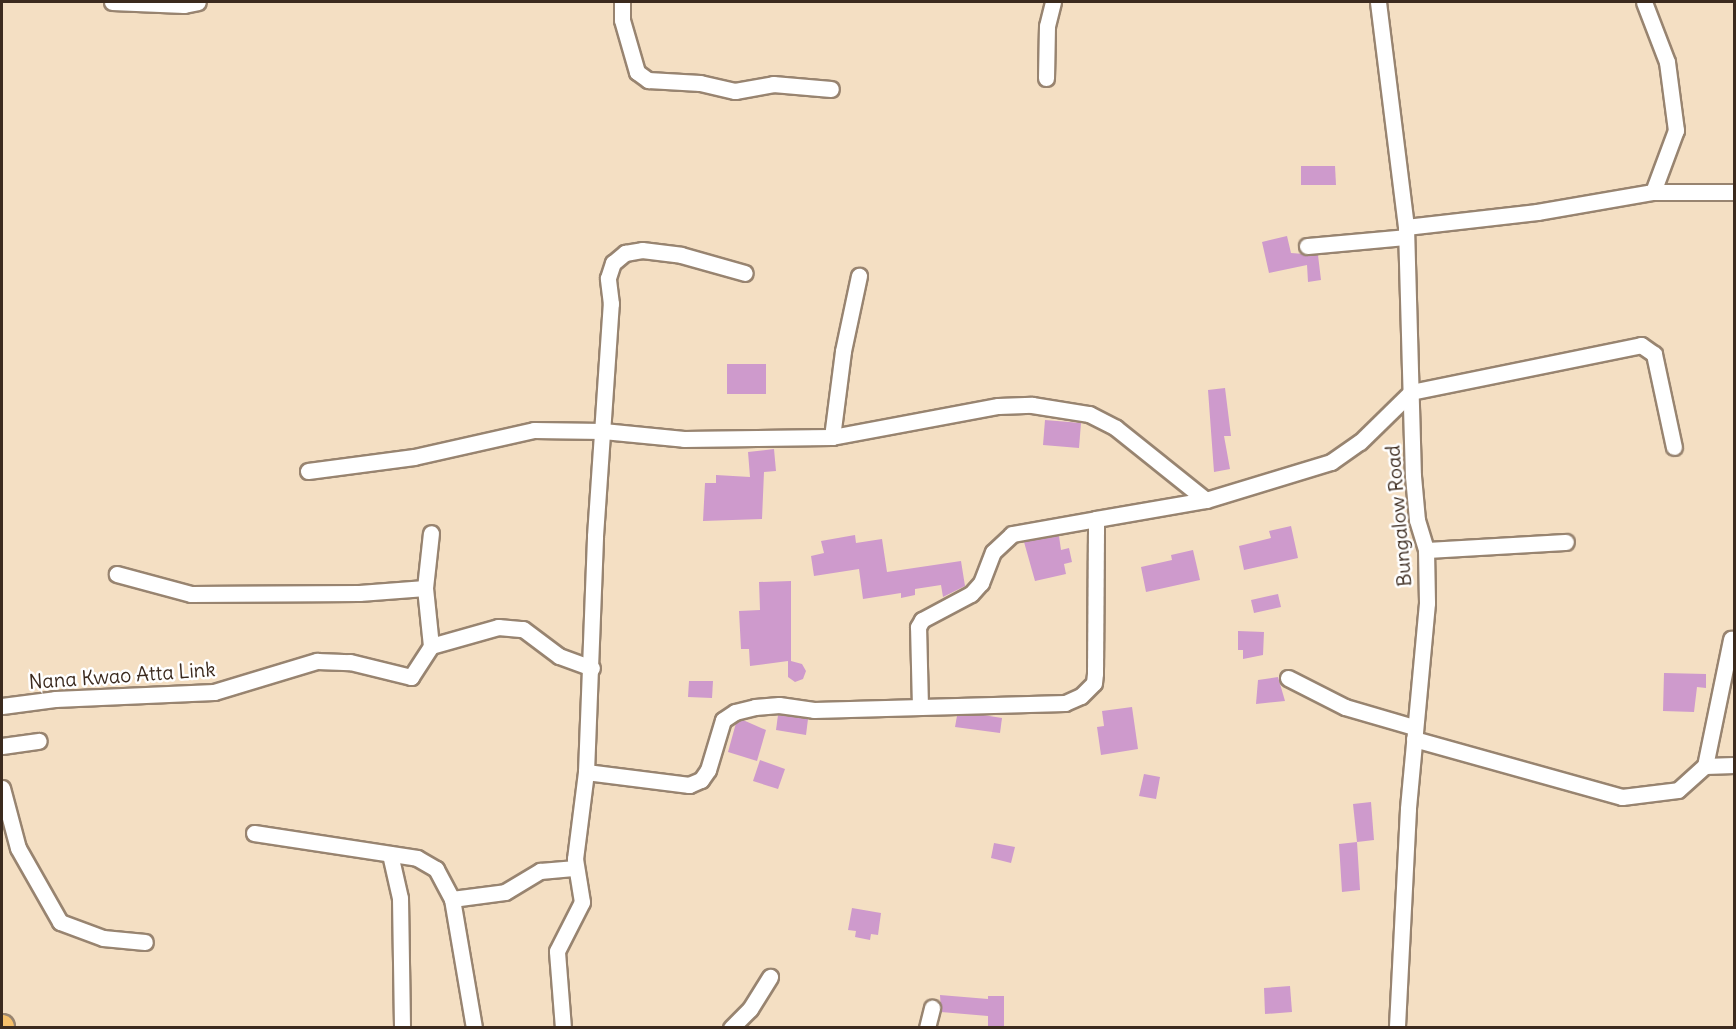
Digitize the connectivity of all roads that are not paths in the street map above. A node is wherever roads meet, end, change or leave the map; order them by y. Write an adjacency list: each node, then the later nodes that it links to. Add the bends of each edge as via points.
1 (112, 2): 2 (street)
2 (198, 2)
3 (622, 2): 8 (street, via 622,20 638,72 648,80 700,83 735,91 773,84)
4 (1053, 2): 7 (street, via 1047,26)
5 (1378, 2): 11 (street, Bungalow Road)
6 (1644, 2): 9 (street, via 1667,62 1676,129)
7 (1046, 78)
8 (831, 89)
9 (1653, 192): 10 (street); 11 (street)
10 (1734, 192)
11 (1406, 232): 12 (street); 15 (street, Bungalow Road)
12 (1307, 246)
13 (745, 273): 16 (street, via 681,255 642,250 626,253 613,262 608,278 611,304)
14 (859, 276): 17 (street, via 843,351)
15 (1411, 392): 18 (street, via 1641,345 1654,354); 20 (street, via 1360,442 1331,462); 24 (street, Bungalow Road, via 1415,498)
16 (603, 431): 17 (street, via 684,439); 19 (street, via 534,430 423,455); 29 (street, via 595,536)
17 (832, 437): 20 (street, via 998,406 1032,405 1075,411 1116,428)
18 (1674, 447)
19 (308, 471)
20 (1206, 500): 21 (street)
21 (1096, 519): 32 (street, via 1012,534 993,552 981,583 971,594 922,620 918,627); 32 (street, via 1094,683 1081,696 1065,703)
22 (431, 533): 26 (street)
23 (1566, 542): 24 (street)
24 (1426, 550): 33 (street, Bungalow Road, via 1426,603)
25 (117, 574): 26 (street, via 191,594 359,593)
26 (425, 588): 28 (street)
27 (1731, 639): 37 (street)
28 (431, 646): 29 (street, via 498,627 523,629 559,656); 31 (street, Nana Kwao Atta Link, via 411,677 350,662 317,661 214,692 55,699)
29 (592, 668): 38 (street)
30 (1288, 678): 33 (street, via 1345,707)
31 (2, 706)
32 (920, 707): 38 (street, via 814,710 778,705 735,712 723,720 708,770 701,780 689,784)
33 (1414, 733): 37 (street, via 1622,797 1678,790); 53 (street, Bungalow Road)
34 (39, 741): 35 (street)
35 (2, 746)
36 (1734, 765): 37 (street)
37 (1705, 766)
38 (586, 772): 43 (street)
39 (2, 788): 40 (street)
40 (8, 833): 45 (street, via 60,922 103,938)
41 (254, 833): 42 (street)
42 (390, 854): 44 (street, via 428,863 441,876); 48 (street, via 400,908)
43 (576, 868): 44 (street, via 540,871 504,892); 50 (street, via 582,906 557,951)
44 (452, 899): 49 (street)
45 (145, 942)
46 (770, 977): 51 (street, via 750,1009)
47 (932, 1008): 52 (street)
48 (402, 1028)
49 (474, 1028)
50 (563, 1028)
51 (731, 1028)
52 (927, 1028)
53 (1397, 1028)

